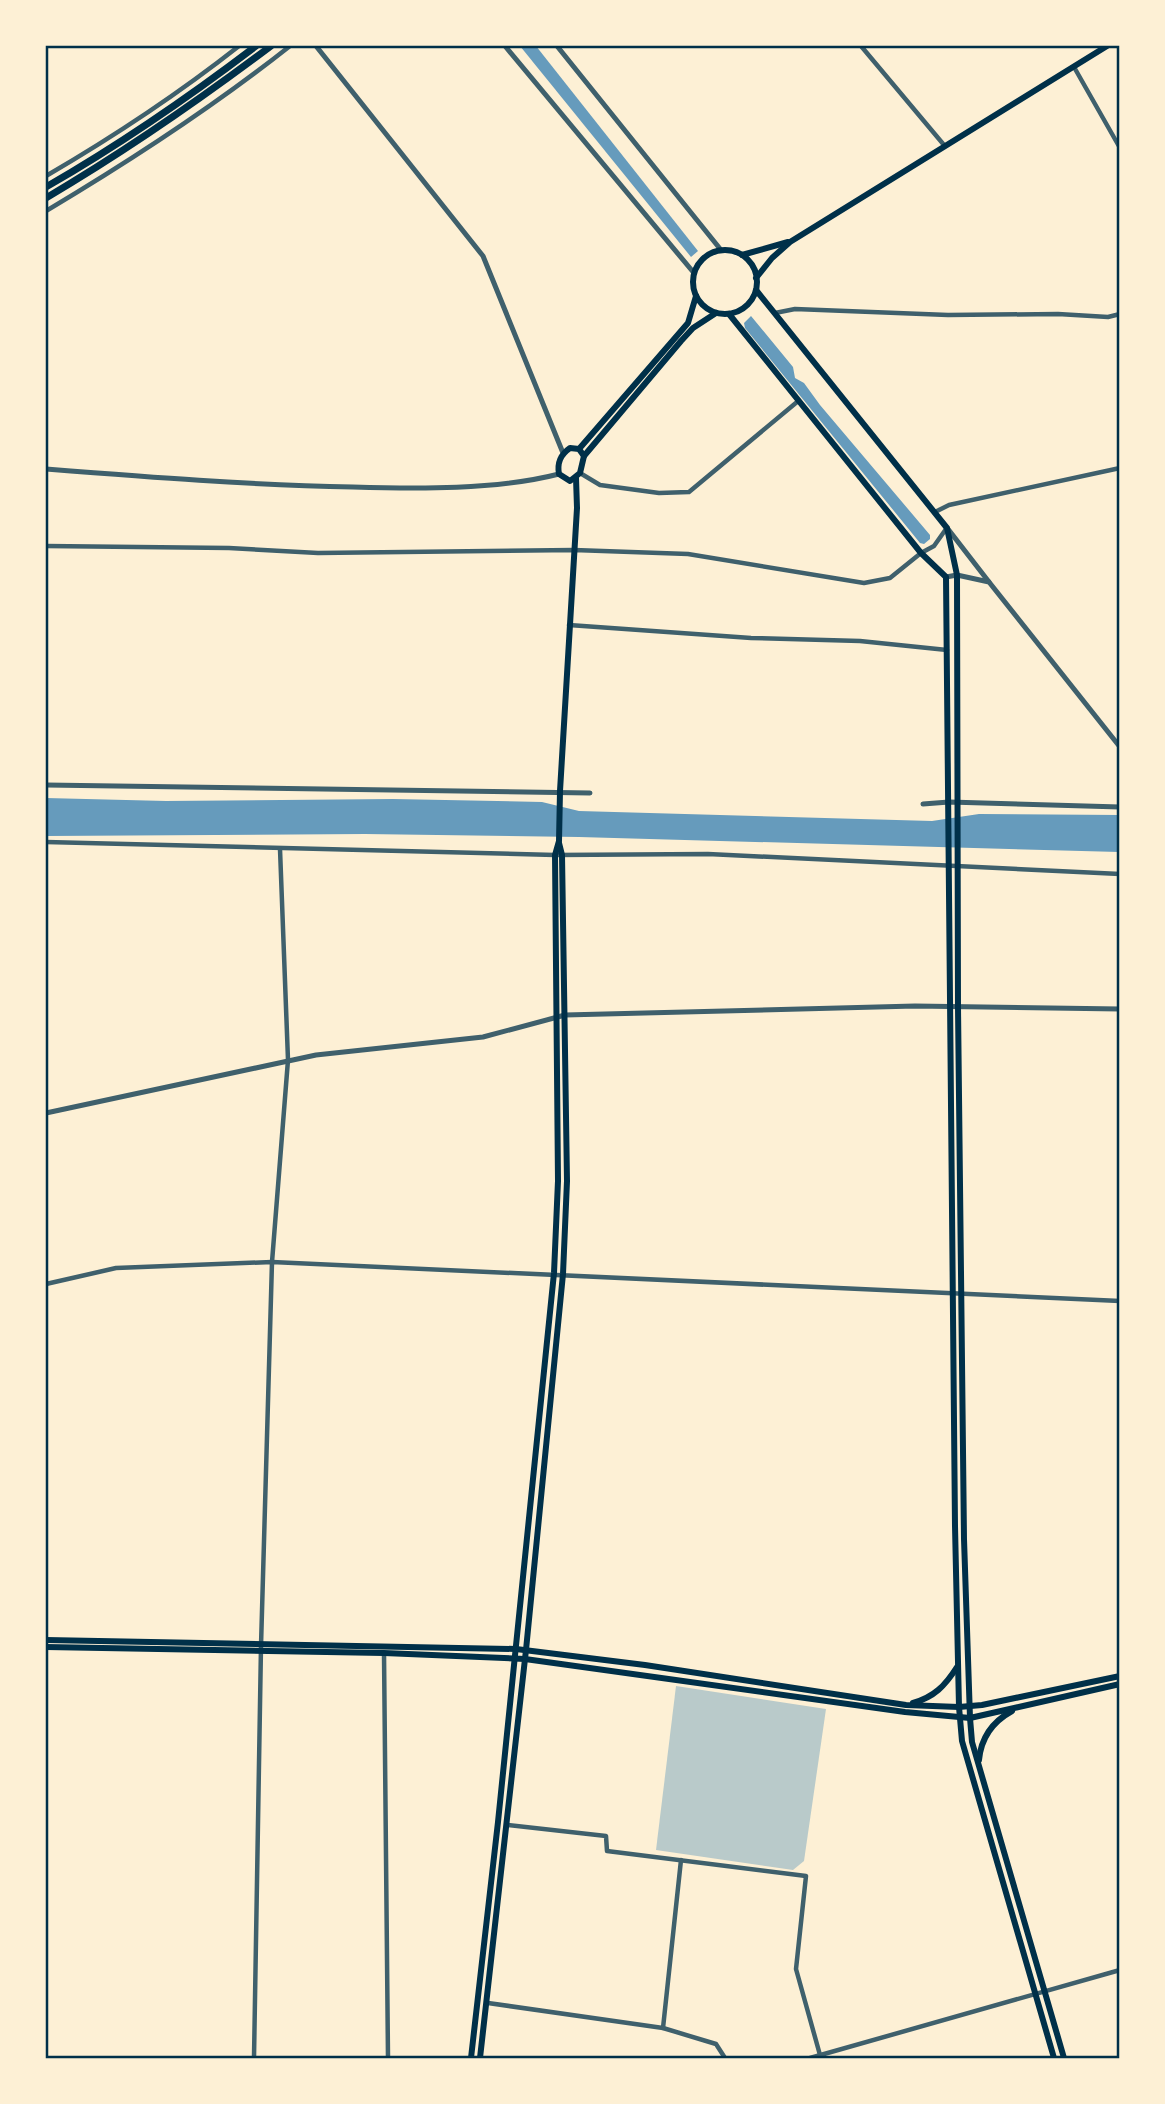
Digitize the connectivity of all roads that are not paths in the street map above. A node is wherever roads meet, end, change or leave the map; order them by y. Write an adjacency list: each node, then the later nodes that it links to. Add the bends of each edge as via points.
1 (239, 46): 13 (street, via 190,84)
2 (256, 46): 14 (main road, via 200,89)
3 (271, 46): 15 (main road, via 206,95)
4 (290, 46): 16 (street, via 111,172)
5 (316, 46): 30 (street, via 483,256)
6 (505, 46): 20 (street)
7 (557, 46): 18 (street)
8 (861, 46): 11 (street)
9 (1107, 46): 10 (main road)
10 (1073, 67): 11 (main road); 12 (street)
11 (944, 145): 17 (main road)
12 (1119, 148)
13 (46, 176)
14 (46, 187)
15 (46, 198)
16 (46, 211)
17 (790, 242): 19 (main road); 21 (main road)
18 (721, 250): 19 (main road); 20 (main road, via 707,255)
19 (742, 255): 21 (main road)
20 (694, 273): 23 (main road)
21 (756, 278): 22 (main road)
22 (756, 290): 25 (main road); 26 (main road, via 746,306)
23 (696, 296): 24 (main road); 29 (main road, via 688,323)
24 (716, 313): 26 (main road); 29 (main road, via 687,335)
25 (775, 313): 27 (street, via 795,309 948,315); 35 (main road)
26 (729, 314): 28 (main road)
27 (1119, 314)
28 (797, 402): 34 (street, via 689,492 600,485); 39 (main road)
29 (582, 452): 30 (main road, via 570,448); 34 (main road)
30 (564, 453): 33 (main road)
31 (1119, 468): 35 (street, via 949,505)
32 (46, 469): 33 (street, via 257,485 407,489 530,482)
33 (559, 474): 34 (main road, via 570,481)
34 (578, 475): 38 (main road)
35 (935, 512): 36 (main road)
36 (947, 528): 39 (street, via 934,546); 40 (main road); 42 (street)
37 (46, 546): 38 (street, via 318,553)
38 (574, 550): 39 (street, via 688,554 864,583 890,578); 43 (main road)
39 (921, 553): 41 (main road)
40 (957, 575): 41 (street); 42 (street); 50 (main road)
41 (946, 577): 44 (main road)
42 (989, 582): 45 (street)
43 (569, 625): 44 (street); 47 (main road)
44 (947, 650): 49 (main road)
45 (1119, 747)
46 (46, 785): 47 (street)
47 (559, 791): 48 (street); 55 (main road)
48 (590, 793)
49 (948, 802): 50 (street); 51 (street); 56 (main road)
50 (958, 802): 52 (street); 57 (main road)
51 (923, 804)
52 (1119, 807)
53 (46, 842): 54 (street)
54 (280, 849): 55 (street); 64 (street)
55 (559, 855): 56 (street, via 708,854); 62 (main road); 63 (main road)
56 (949, 862): 57 (street); 59 (main road)
57 (959, 862): 58 (street); 60 (main road)
58 (1119, 874)
59 (949, 1006): 60 (street); 62 (street); 70 (main road)
60 (958, 1007): 61 (street); 70 (main road)
61 (1119, 1009)
62 (565, 1015): 63 (street); 68 (main road)
63 (557, 1016): 64 (street, via 483,1037); 67 (main road)
64 (288, 1060): 65 (street); 66 (street)
65 (46, 1113)
66 (272, 1262): 67 (street); 69 (street, via 116,1268); 74 (street)
67 (554, 1273): 68 (street); 75 (main road)
68 (563, 1274): 70 (street); 76 (main road)
69 (46, 1284)
70 (957, 1294): 71 (street); 80 (main road); 84 (main road)
71 (1119, 1300)
72 (46, 1640): 74 (main road)
73 (46, 1647): 74 (main road)
74 (261, 1649): 75 (main road); 77 (main road); 98 (street)
75 (516, 1649): 76 (main road); 78 (main road)
76 (526, 1650): 79 (main road); 83 (main road)
77 (384, 1653): 78 (main road); 99 (street)
78 (515, 1659): 79 (main road); 100 (main road)
79 (525, 1659): 87 (main road); 90 (main road)
80 (958, 1666): 83 (main road, via 934,1694); 85 (main road)
81 (1119, 1676): 84 (main road)
82 (1119, 1684): 86 (main road)
83 (906, 1705): 85 (main road)
84 (969, 1706): 85 (main road); 88 (main road)
85 (959, 1707): 87 (main road)
86 (1021, 1707): 88 (main road); 89 (main road, via 1004,1716 980,1743)
87 (960, 1718): 88 (main road); 94 (main road, via 962,1741)
88 (970, 1718): 89 (main road)
89 (978, 1766): 93 (main road)
90 (507, 1825): 91 (street, via 606,1836 607,1851); 95 (main road)
91 (681, 1860): 96 (street); 97 (street, via 806,1876 796,1969)
92 (1119, 1970): 93 (street)
93 (1045, 1993): 94 (street); 105 (main road)
94 (1036, 1996): 97 (street); 104 (main road)
95 (488, 2003): 96 (street); 101 (main road)
96 (663, 2028): 102 (street, via 716,2044)
97 (820, 2055): 103 (street)
98 (254, 2059)
99 (388, 2059)
100 (471, 2059)
101 (480, 2059)
102 (725, 2059)
103 (810, 2059)
104 (1054, 2059)
105 (1064, 2059)

